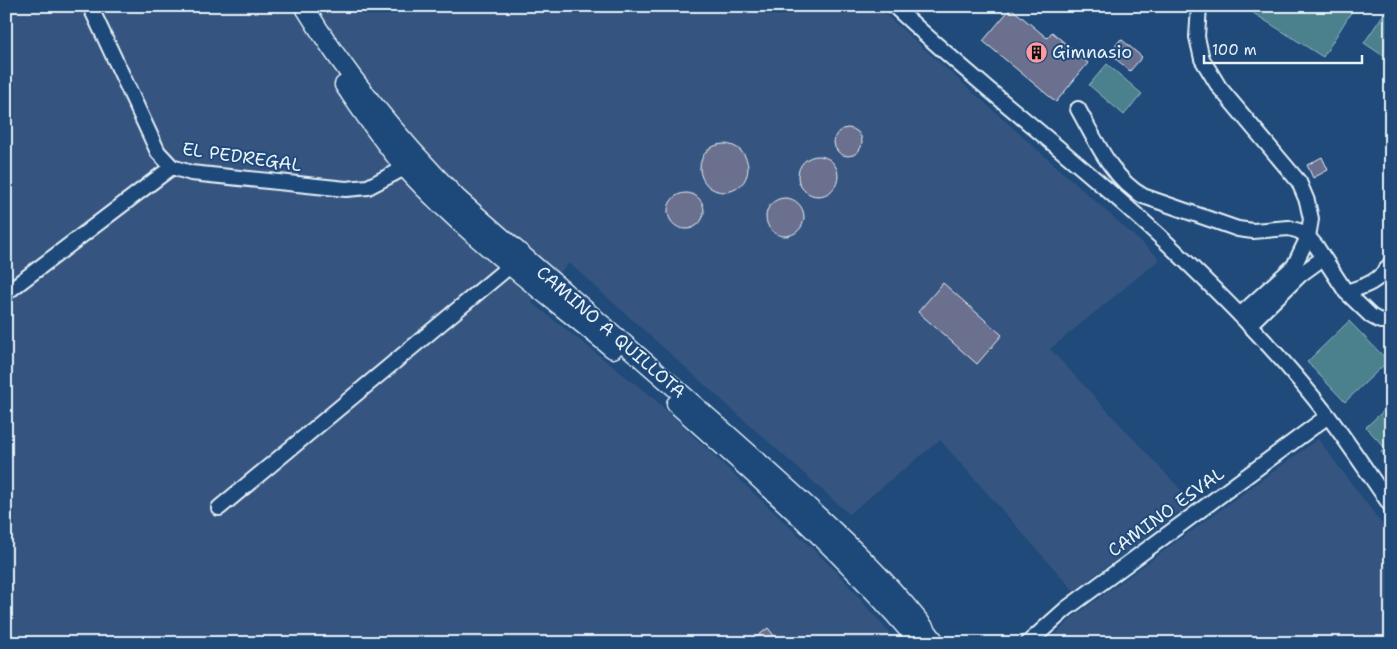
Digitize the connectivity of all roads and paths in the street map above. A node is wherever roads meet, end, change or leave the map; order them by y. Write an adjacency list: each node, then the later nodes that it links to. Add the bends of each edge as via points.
1 (90, 6): 8 (street, via 158,152)
2 (299, 6): 7 (main road, CAMINO A QUILLOTA, via 341,81 366,117)
3 (304, 6): 7 (main road, CAMINO A QUILLOTA)
4 (894, 6): 15 (street, via 1097,180 1168,244)
5 (1199, 6): 9 (street, via 1197,37 1202,59 1219,87 1299,182 1311,219)
6 (1078, 109): 9 (street, via 1104,155 1123,180 1143,196 1238,229 1289,228)
7 (412, 164): 8 (street, EL PEDREGAL, via 368,187 346,189 192,173); 12 (main road, CAMINO A QUILLOTA, via 457,219); 20 (main road, CAMINO A QUILLOTA, via 458,199 802,501 879,575)
8 (172, 166): 14 (street, EL PEDREGAL)
9 (1308, 237): 10 (street); 15 (street, via 1294,266)
10 (1323, 258): 13 (street); 15 (street)
11 (1391, 264): 13 (street, via 1368,286)
12 (511, 265): 19 (street); 20 (main road, CAMINO A QUILLOTA, via 641,372 758,478)
13 (1346, 292): 16 (street, via 1371,316 1380,321)
14 (6, 293)
15 (1244, 320): 17 (street)
16 (1391, 320)
17 (1328, 416): 18 (street); 23 (street, CAMINO ESVAL, via 1066,609)
18 (1391, 506)
19 (219, 508)
20 (922, 635): 21 (main road, CAMINO A QUILLOTA); 22 (main road)
21 (936, 643)
22 (940, 643)
23 (1028, 643)

